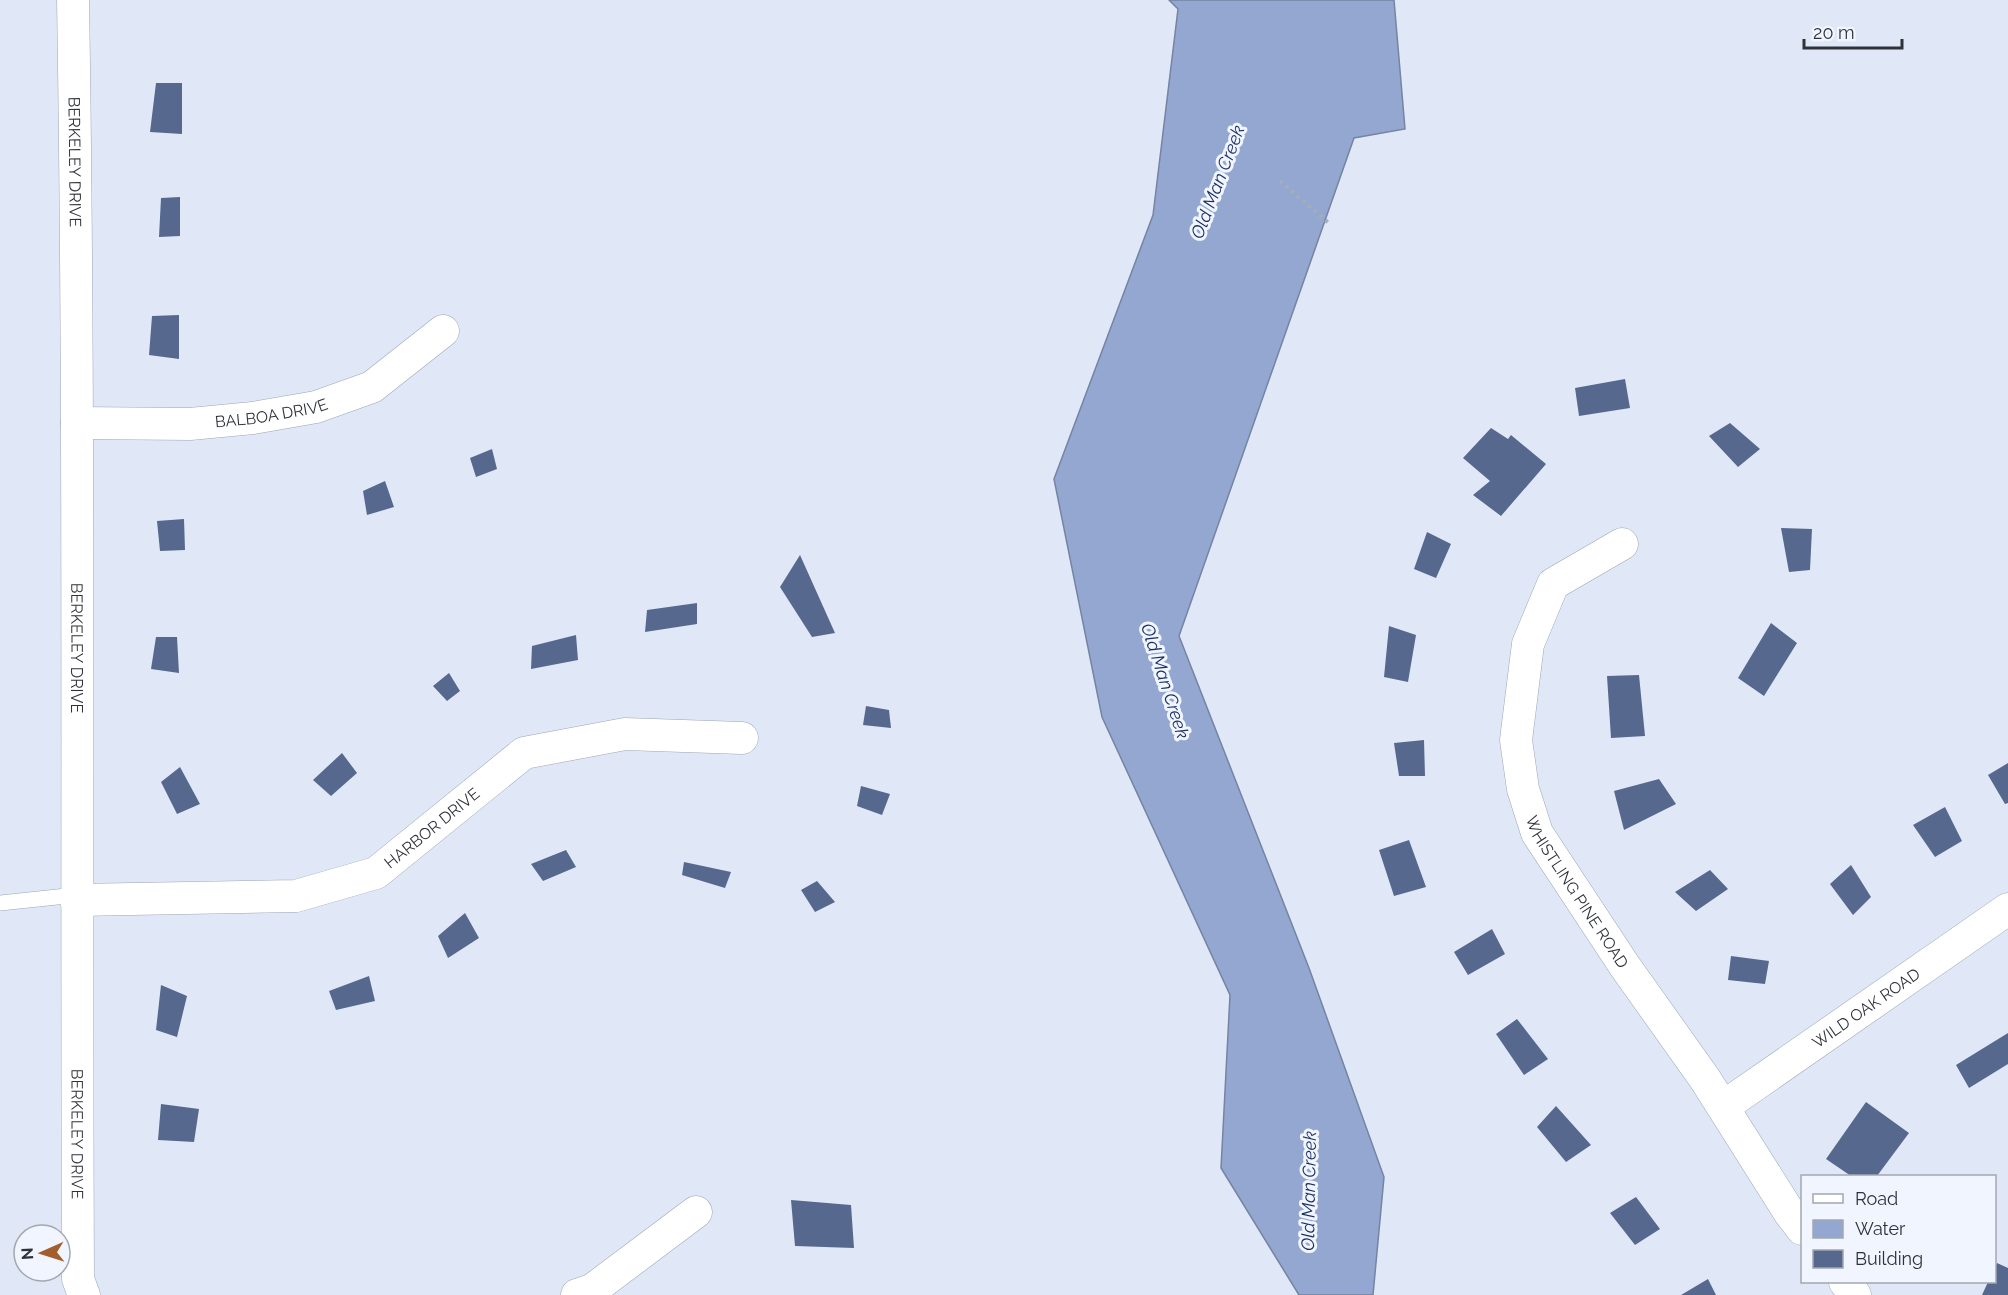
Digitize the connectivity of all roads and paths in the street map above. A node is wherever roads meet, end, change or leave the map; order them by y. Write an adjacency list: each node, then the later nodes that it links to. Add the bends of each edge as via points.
1 (73, 0): 5 (street, BERKELEY DRIVE)
2 (1280, 181): 3 (path)
3 (1331, 225)
4 (443, 331): 5 (street, BALBOA DRIVE, via 372,387 316,407 190,424)
5 (77, 423): 8 (street, BERKELEY DRIVE)
6 (1622, 544): 11 (street, WHISTLING PINE ROAD, via 1553,584 1528,644 1516,740 1523,789 1537,833)
7 (742, 738): 8 (street, HARBOR DRIVE, via 625,734 524,753 376,873 296,896)
8 (76, 897): 9 (lane); 14 (street, BERKELEY DRIVE, via 78,1279)
9 (0, 903)
10 (2008, 909): 11 (street, WILD OAK ROAD)
11 (1723, 1107): 13 (street, WHISTLING PINE ROAD)
12 (696, 1212): 15 (street, via 592,1290)
13 (1801, 1227)
14 (84, 1295)
15 (577, 1295)

